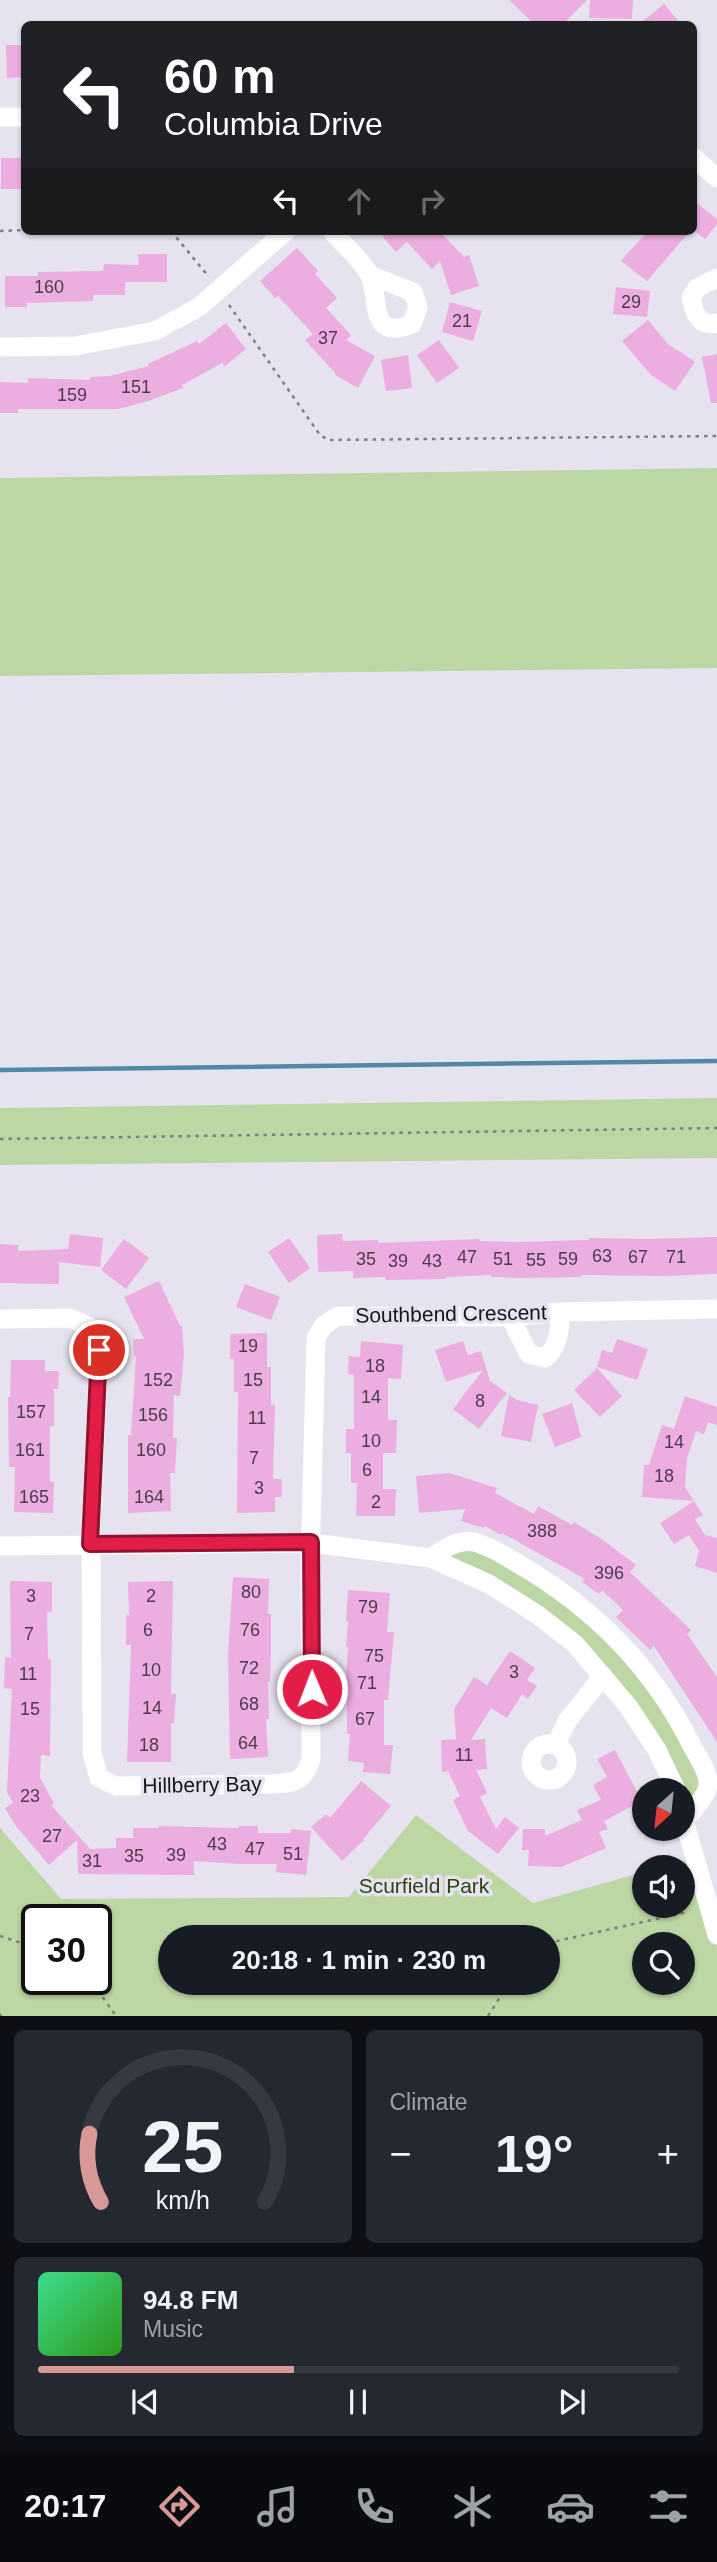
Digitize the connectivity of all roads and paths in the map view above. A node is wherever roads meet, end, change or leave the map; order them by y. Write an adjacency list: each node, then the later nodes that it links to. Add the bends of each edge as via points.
1 (0, 117): 2 (street)
2 (21, 117)
3 (697, 160): 4 (street)
4 (717, 178)
5 (0, 230): 6 (path)
6 (21, 230)
7 (174, 235): 12 (path)
8 (281, 235): 12 (street)
9 (335, 235): 10 (street)
10 (370, 275)
11 (717, 278): 13 (street, via 696,288 691,298 699,320)
12 (219, 290): 14 (street, via 199,307 155,331 75,346); 15 (path, via 320,435 329,440)
13 (717, 323)
14 (0, 347)
15 (717, 436)
16 (717, 1128): 17 (path)
17 (0, 1139)
18 (717, 1309): 19 (street, Southbend Crescent)
19 (560, 1312): 20 (street, Southbend Crescent); 20 (street, via 555,1345 545,1358 529,1354)
20 (510, 1317): 22 (street, Southbend Crescent, via 338,1316 324,1325 316,1338)
21 (0, 1319): 23 (street, via 71,1318 90,1327 99,1350)
22 (311, 1542): 23 (street); 23 (street, Hillberry Bay, via 312,1738 306,1775 295,1782 272,1784 138,1786 116,1786 99,1778 93,1766); 25 (street)
23 (90, 1544): 24 (street)
24 (0, 1546)
25 (430, 1558): 26 (street, via 489,1584 537,1615 575,1644); 29 (street, via 454,1543 474,1542 554,1584 603,1625 651,1678 681,1722 708,1777 708,1789)
26 (603, 1676): 27 (street, via 568,1720); 28 (street, via 628,1706)
27 (555, 1745)
28 (670, 1778)
29 (695, 1804)
30 (691, 1841): 32 (street)
31 (660, 1918): 34 (path)
32 (717, 1935)
33 (0, 1936): 35 (path)
34 (560, 1939)
35 (21, 1943)
36 (101, 1995): 38 (path)
37 (501, 1995): 39 (path)
38 (116, 2016)
39 (488, 2016)

